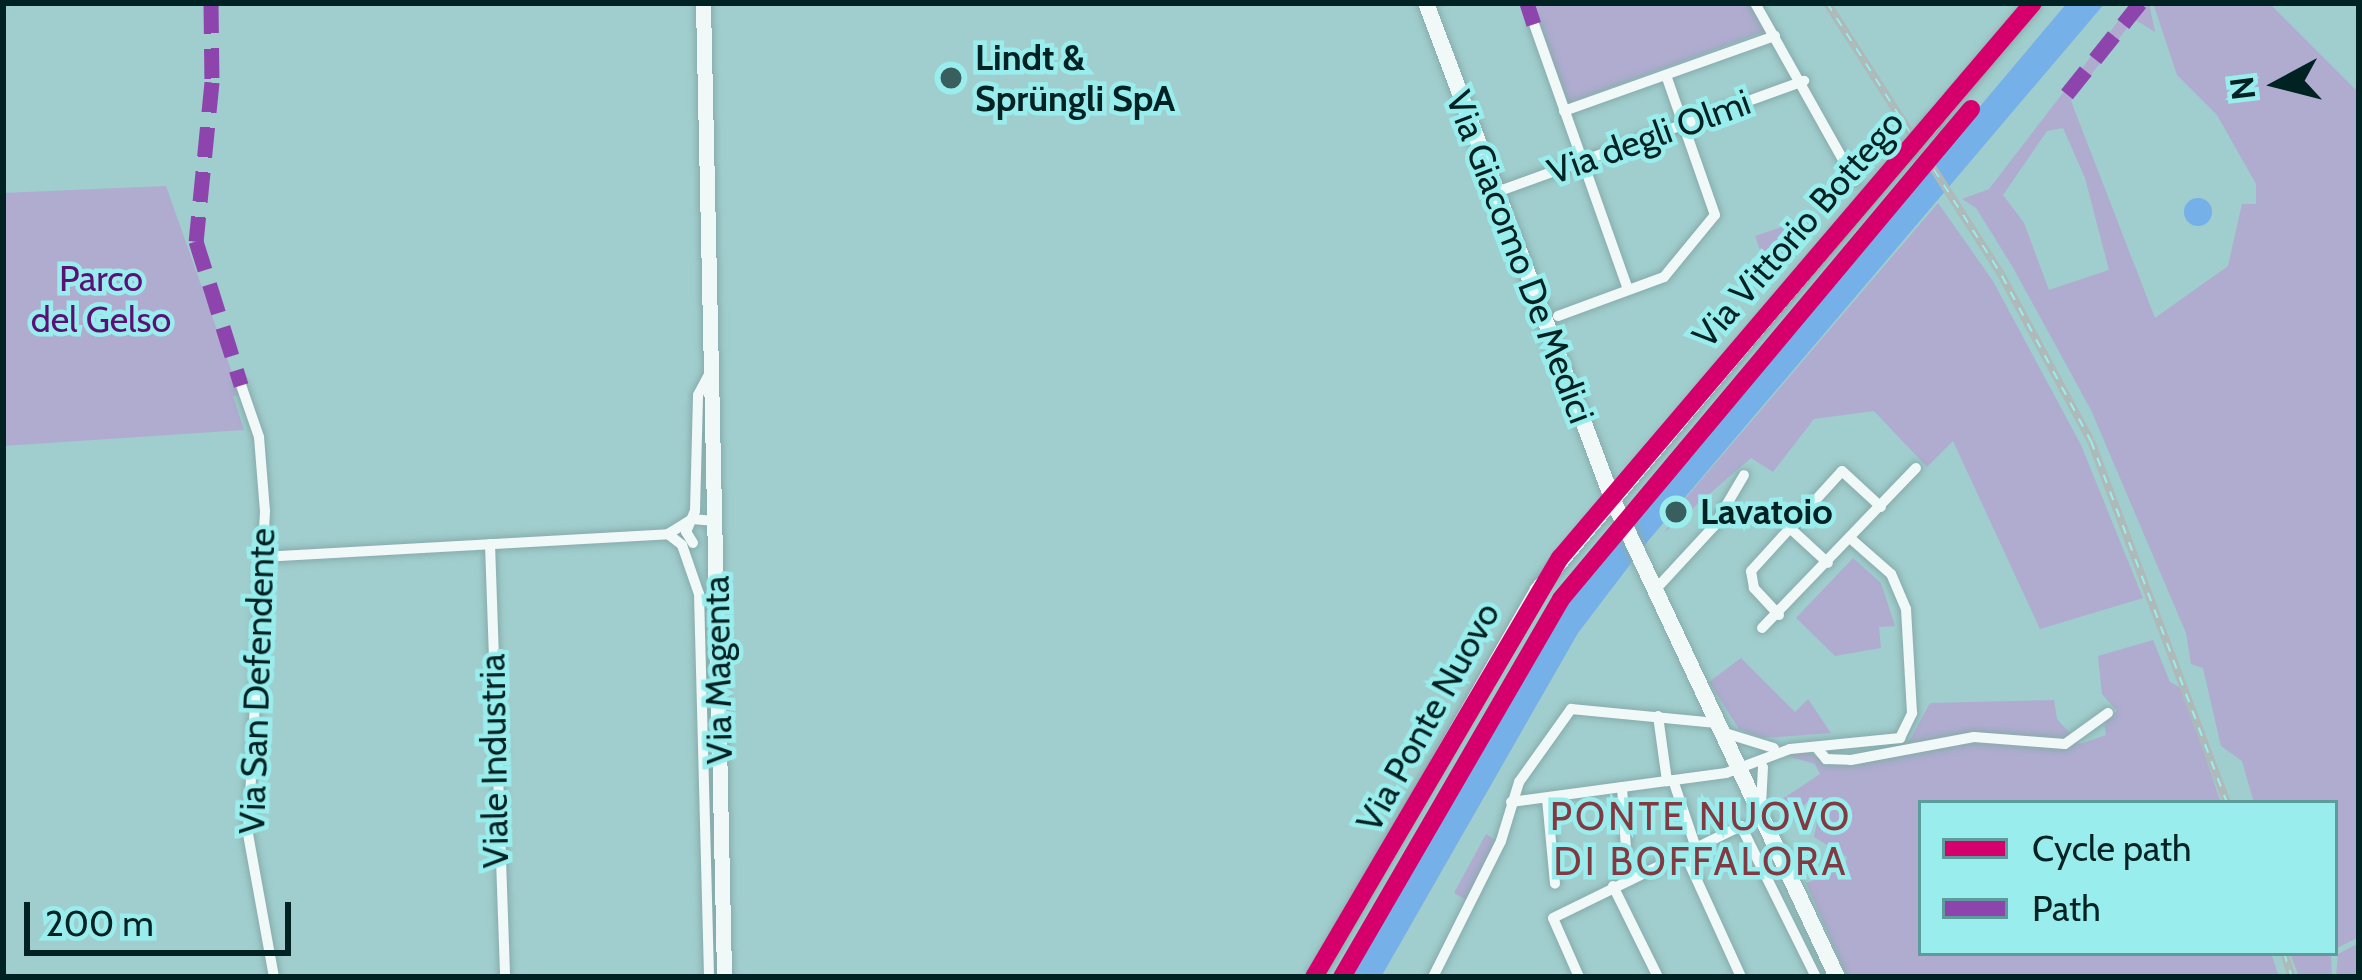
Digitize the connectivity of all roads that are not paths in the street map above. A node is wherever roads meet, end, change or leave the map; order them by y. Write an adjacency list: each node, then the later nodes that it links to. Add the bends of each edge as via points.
1 (703, 3): 19 (street, Via Magenta)
2 (1426, 3): 14 (main road, Via Giacomo De Medici)
3 (1755, 3): 7 (street)
4 (2033, 3): 5 (street, Via Vittorio Bottego)
5 (2017, 10): 23 (street, Via Vittorio Bottego, bridge)
6 (1534, 24): 10 (street)
7 (1775, 36): 8 (street, Via degli Olmi); 9 (street)
8 (1666, 74): 10 (street, Via degli Olmi); 11 (street)
9 (1804, 81): 11 (street, Via degli Olmi); 13 (street)
10 (1564, 111): 12 (street)
11 (1685, 124): 12 (street, Via degli Olmi); 15 (street, via 1715,215 1664,277)
12 (1582, 161): 14 (street, Via degli Olmi); 15 (street)
13 (1855, 181)
14 (1494, 193): 16 (main road, Via Giacomo De Medici)
15 (1628, 289): 17 (street)
16 (1536, 307): 17 (street, via 1548,305); 18 (main road, Via Giacomo De Medici)
17 (1558, 316): 18 (street, via 1557,335)
18 (1548, 340): 23 (main road, Via Giacomo De Medici)
19 (715, 364): 25 (street, Via Magenta, via 698,395); 27 (street, Via Magenta)
20 (241, 385): 32 (street, Via San Defendente, via 259,437)
21 (1916, 468): 24 (street)
22 (1744, 475): 34 (street, via 1714,526)
23 (1615, 504): 34 (main road, Via Giacomo De Medici); 58 (street, Via Ponte Nuovo, via 1537,589)
24 (1880, 507): 26 (street, via 1842,472); 29 (street)
25 (692, 519): 27 (street); 28 (street); 31 (street, Via Magenta)
26 (1791, 529): 33 (street); 35 (street, via 1750,575)
27 (715, 530): 31 (street); 57 (street, Via Magenta)
28 (668, 534): 30 (street); 31 (street)
29 (1851, 538): 33 (street); 40 (street, via 1901,590 1912,713 1906,732 1888,743)
30 (490, 544): 32 (street); 55 (street, Viale Industria)
31 (688, 544): 56 (street, Via Magenta, via 699,594)
32 (262, 557): 54 (street, Via San Defendente, via 248,834)
33 (1828, 562): 35 (street)
34 (1655, 591): 39 (main road, Via Giacomo De Medici)
35 (1779, 615): 36 (street)
36 (1762, 628)
37 (2108, 713): 40 (street, via 2065,744 1974,737 1851,760 1826,759)
38 (1658, 716): 39 (street); 44 (street); 47 (street, via 1570,709)
39 (1716, 724): 41 (street, via 1742,744); 42 (main road, Via Giacomo De Medici)
40 (1816, 747): 41 (street)
41 (1790, 749): 42 (street); 43 (street)
42 (1737, 767): 43 (street); 44 (street); 48 (main road, Via Giacomo De Medici)
43 (1762, 767): 48 (street)
44 (1670, 780): 45 (street); 50 (street)
45 (1622, 787): 46 (street); 49 (street)
46 (1547, 799): 47 (street); 51 (street)
47 (1511, 802): 59 (street, via 1501,841)
48 (1767, 831): 53 (main road, Via Giacomo De Medici)
49 (1626, 849)
50 (1690, 851): 52 (street); 53 (street, via 1741,826); 62 (street)
51 (1555, 884)
52 (1613, 886): 60 (street, via 1553,918); 61 (street)
53 (1797, 914): 63 (street); 64 (main road, Via Giacomo De Medici)
54 (274, 977)
55 (506, 977)
56 (709, 977)
57 (724, 977)
58 (1314, 977)
59 (1433, 977)
60 (1579, 977)
61 (1658, 977)
62 (1741, 977)
63 (1816, 977)
64 (1837, 977)

